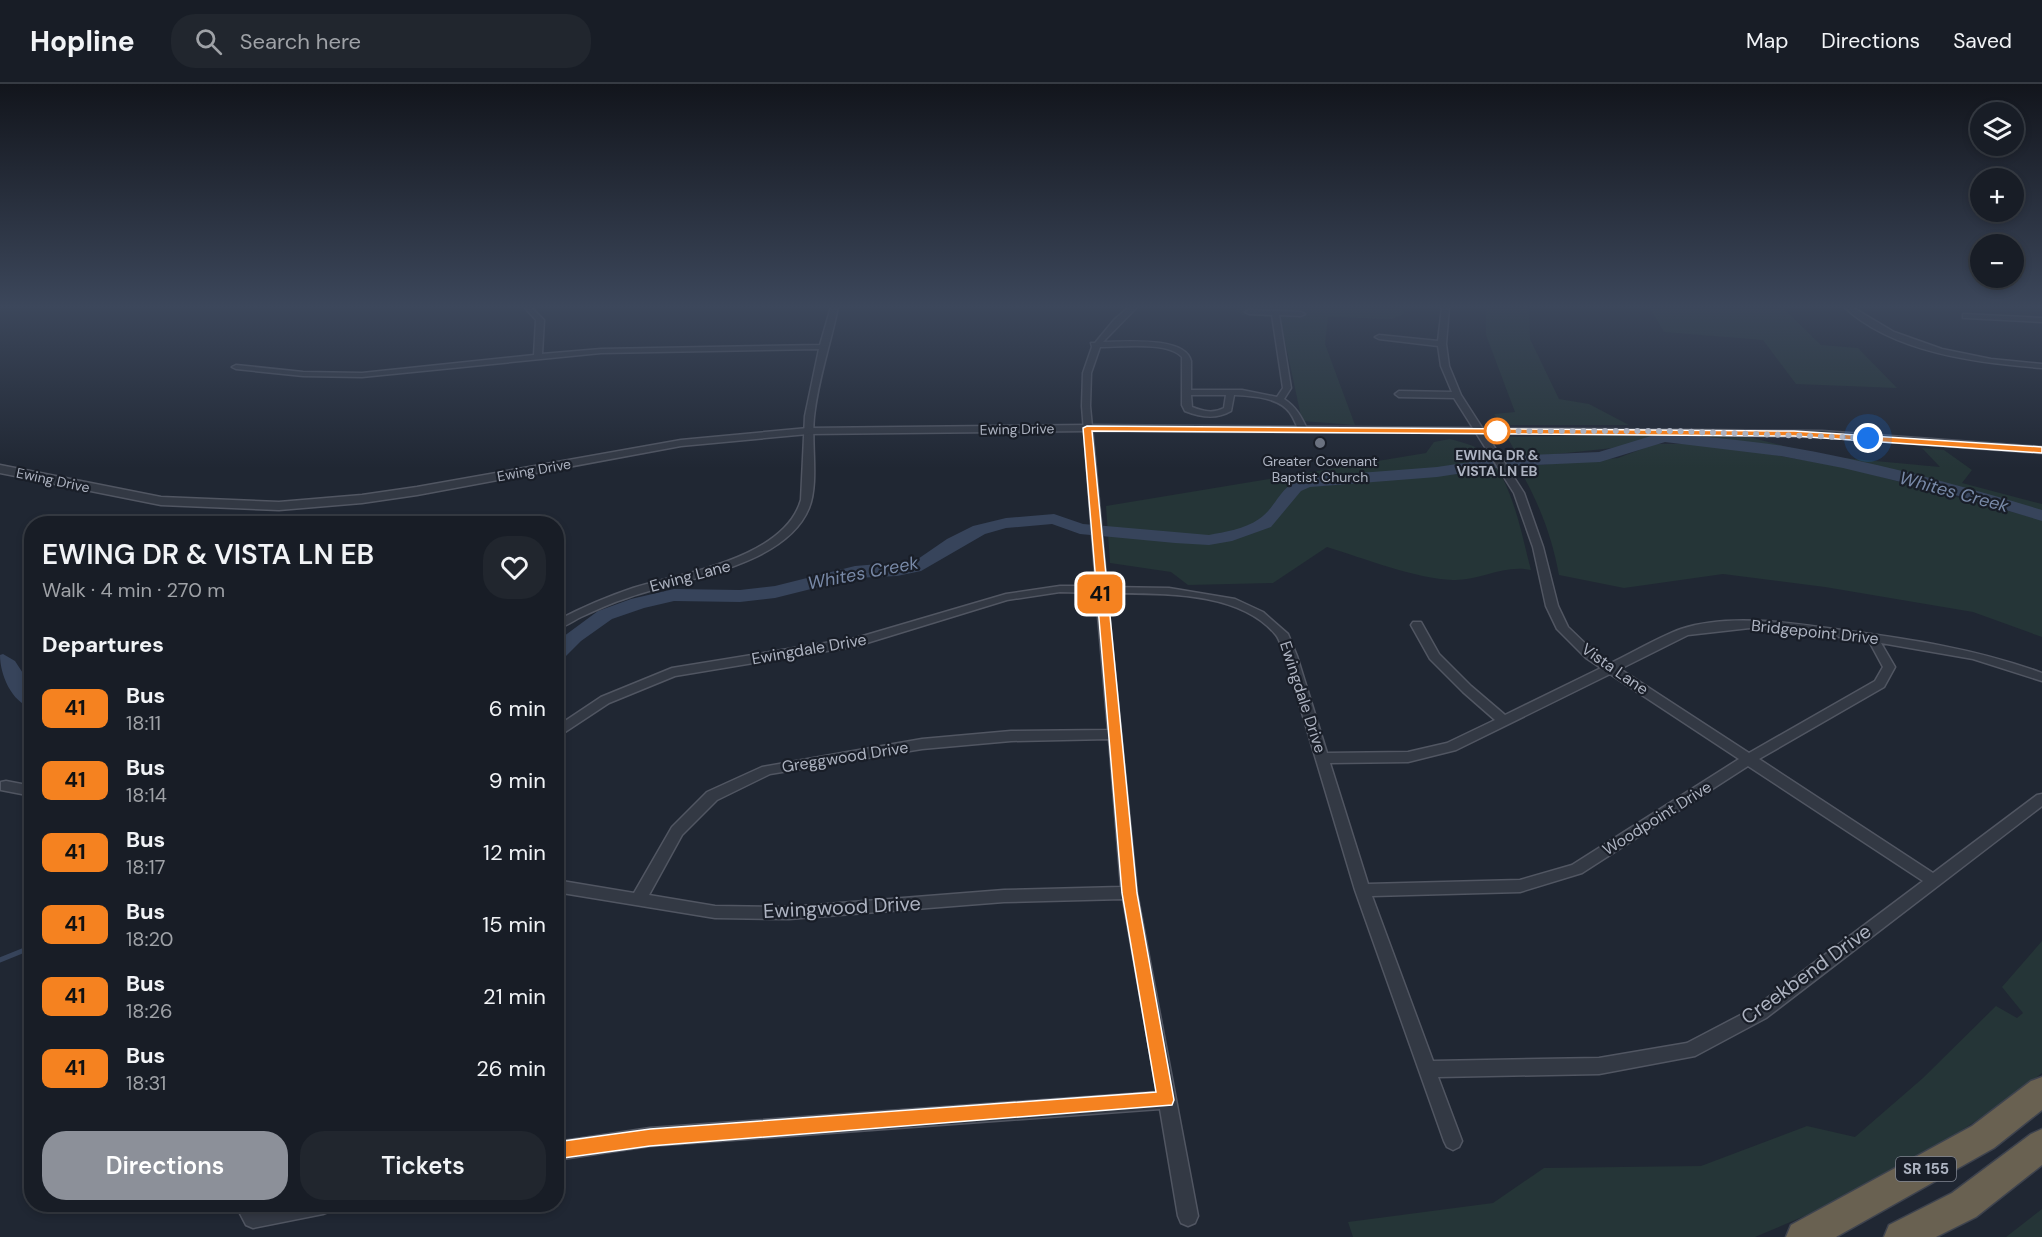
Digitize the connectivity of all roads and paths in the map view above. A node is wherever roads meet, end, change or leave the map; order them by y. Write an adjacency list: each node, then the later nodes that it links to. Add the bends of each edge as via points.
1 (509, 361): 9 (street, via 362,375)
2 (821, 361): 17 (street, Ewing Lane)
3 (1090, 361): 15 (street, via 1086,375)
4 (1186, 361): 10 (street)
5 (1283, 361): 14 (street, via 1287,388)
6 (1444, 361): 13 (street, Vista Lane)
7 (1991, 361): 8 (street)
8 (2042, 366)
9 (236, 367)
10 (1186, 392): 12 (street); 12 (street, via 1188,410 1210,414 1228,409)
11 (1399, 393): 13 (street)
12 (1230, 394): 14 (street)
13 (1457, 395): 18 (street, Vista Lane)
14 (1279, 400): 16 (street, via 1293,410)
15 (1087, 428): 16 (street, Ewing Drive); 17 (street, Ewing Drive); 21 (street)
16 (1302, 429): 18 (street, Ewing Drive)
17 (808, 431): 20 (street, Ewing Drive, via 681,443 417,491 279,506 161,501); 22 (street, Ewing Lane, via 809,472 803,507 788,530 761,552 727,568 638,590)
18 (1481, 431): 19 (street, Ewing Drive, via 1822,434); 25 (street, Vista Lane, via 1519,493 1538,547 1552,606 1563,629)
19 (2042, 450)
20 (0, 469)
21 (1100, 588): 28 (street, Ewingdale Drive, via 1006,597 857,642 672,672 605,700); 29 (street); 30 (street, Ewingdale Drive, via 1169,591 1231,601 1259,614 1282,634)
22 (564, 622)
23 (1417, 625): 27 (street, via 1434,656)
24 (1873, 638): 25 (street, Bridgepoint Drive, via 1769,624 1721,624 1686,632); 26 (street, Bridgepoint Drive, via 1936,646 2005,663); 31 (street, Woodpoint Drive, via 1889,667 1880,684)
25 (1610, 668): 27 (street, Bridgepoint Drive); 31 (street, Vista Lane)
26 (2042, 677)
27 (1504, 721): 30 (street, Bridgepoint Drive, via 1451,747 1408,757)
28 (564, 728)
29 (1113, 734): 38 (street); 39 (street, Greggwood Drive, via 1011,736 922,744 767,770 712,796 677,831)
30 (1323, 758): 37 (street, Ewingdale Drive)
31 (1749, 759): 35 (street, Vista Lane); 37 (street, Woodpoint Drive, via 1576,869 1520,886)
32 (6, 786): 33 (street)
33 (24, 789)
34 (2042, 799): 35 (street, Creekbend Drive)
35 (1932, 880): 40 (street, Creekbend Drive, via 1760,1013 1689,1050 1599,1066)
36 (564, 887): 39 (street, Ewingwood Drive)
37 (1362, 890): 40 (street, Ewingdale Drive)
38 (1129, 893): 39 (street, Ewingwood Drive, via 1004,896 789,913 715,912); 42 (street)
39 (638, 900)
40 (1429, 1069): 43 (street, Ewingdale Drive)
41 (2042, 1091): 49 (highway, SR 155, via 1983,1137)
42 (1166, 1100): 45 (street, via 650,1137); 48 (street)
43 (1453, 1141)
44 (2042, 1145): 50 (highway, SR 155, via 1964,1205)
45 (564, 1149)
46 (249, 1212): 47 (street, via 253,1218)
47 (283, 1212)
48 (1188, 1216)
49 (1803, 1237)
50 (1901, 1237)

